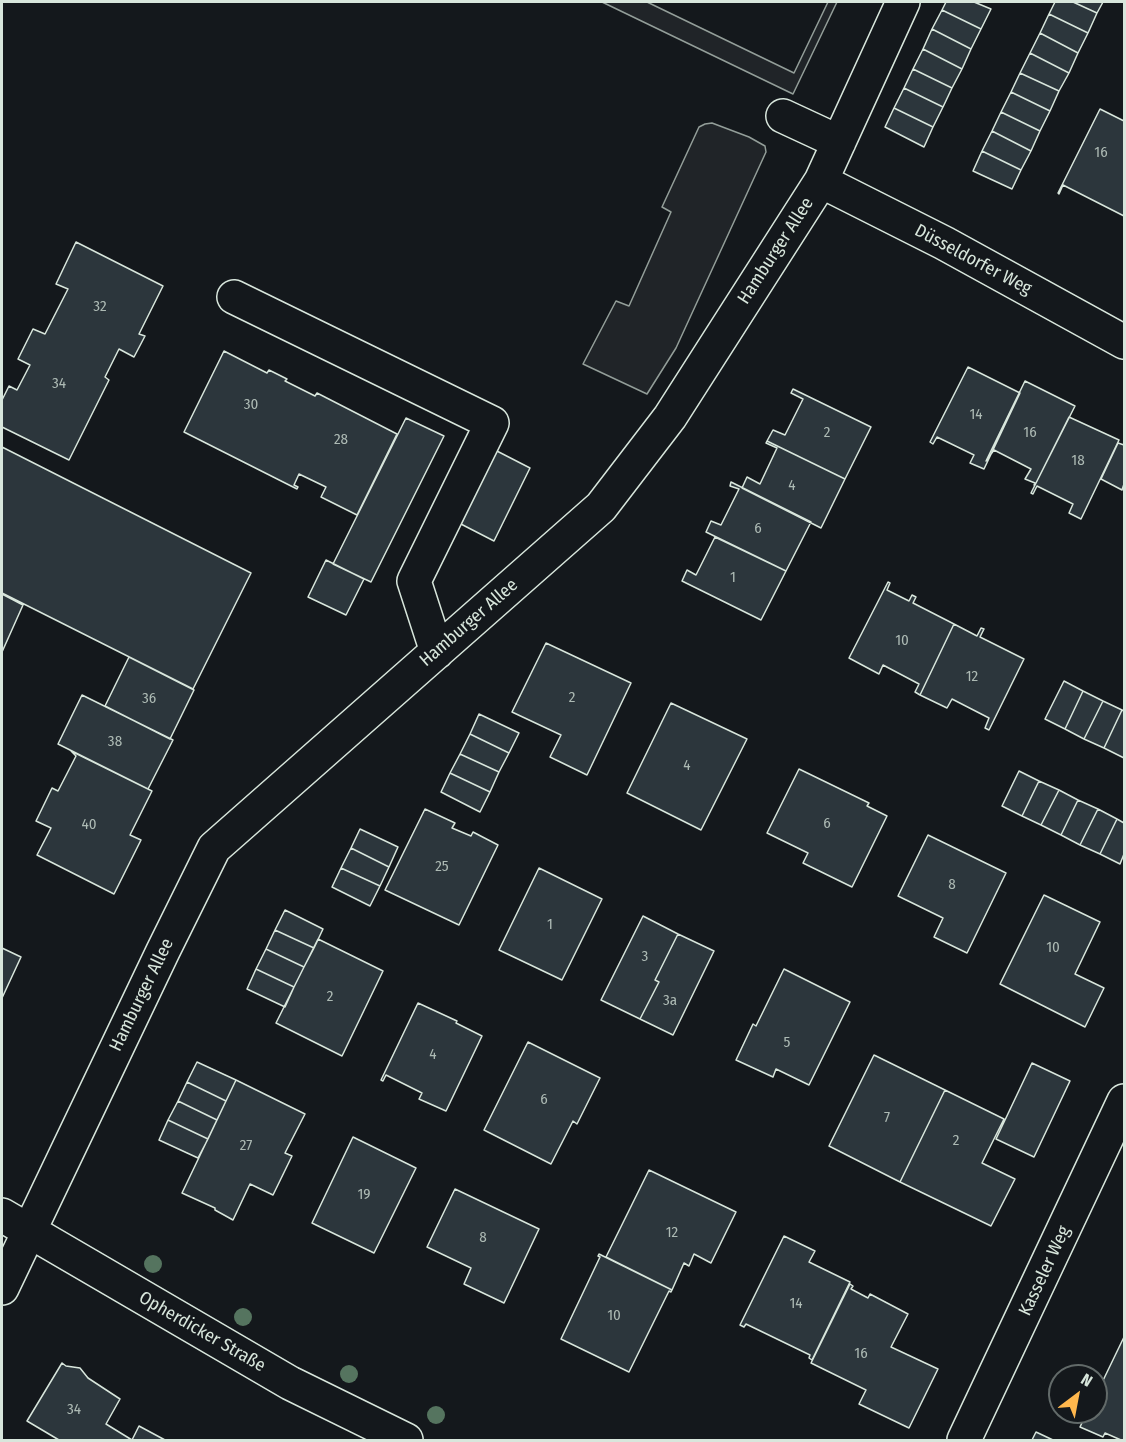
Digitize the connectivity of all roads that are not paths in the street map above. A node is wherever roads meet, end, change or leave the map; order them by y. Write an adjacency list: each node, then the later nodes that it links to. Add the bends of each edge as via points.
1 (903, 2): 3 (street, Hamburger Allee)
2 (783, 116): 3 (street)
3 (839, 142): 4 (street, Hamburger Allee)
4 (821, 181): 6 (street, Düsseldorfer Weg); 7 (street, Hamburger Allee, via 670,417 601,507)
5 (234, 297): 7 (street, via 492,423 414,581)
6 (1125, 342)
7 (437, 651): 9 (street, Hamburger Allee, via 214,849)
8 (1125, 1101): 12 (street, Kasseler Weg)
9 (14, 1223): 10 (street, Hamburger Allee); 11 (street, Opherdicker Straße, via 290,1383)
10 (2, 1288)
11 (406, 1440)
12 (964, 1440)

